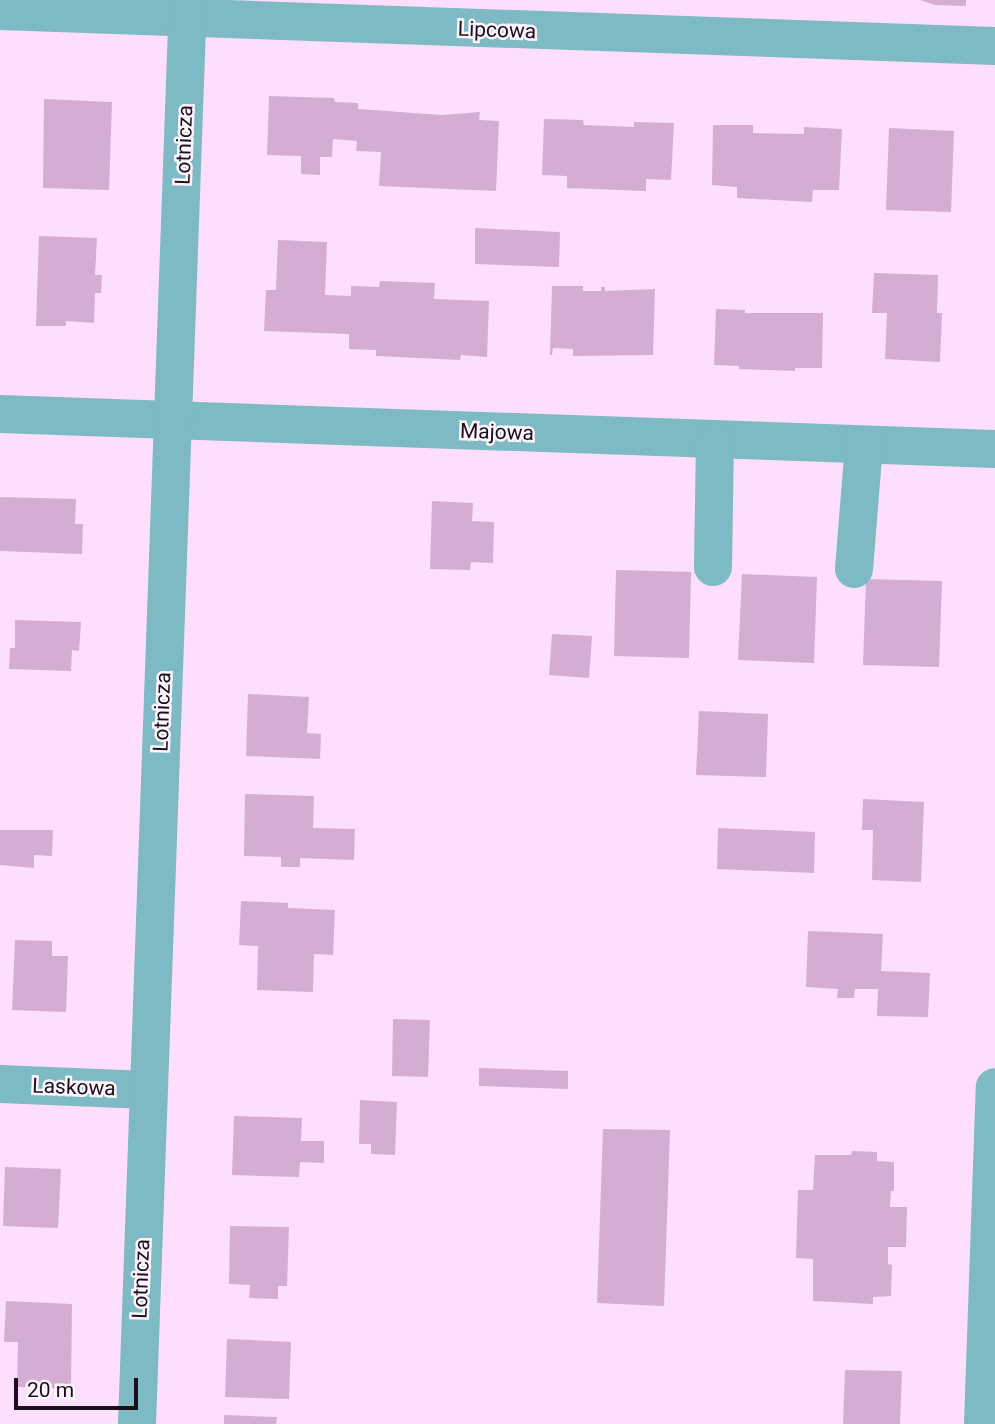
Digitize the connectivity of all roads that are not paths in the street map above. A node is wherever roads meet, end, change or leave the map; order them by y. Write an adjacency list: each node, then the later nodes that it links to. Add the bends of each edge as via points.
1 (188, 10): 2 (street, Lipcowa); 3 (street, Lipcowa); 5 (street, Lotnicza)
2 (0, 11)
3 (995, 47)
4 (0, 414): 5 (street, Majowa)
5 (172, 421): 6 (street, Majowa); 13 (street, Lotnicza)
6 (715, 440): 7 (street, Majowa); 9 (street)
7 (864, 444): 8 (street, Majowa); 10 (street)
8 (995, 449)
9 (713, 567)
10 (854, 569)
11 (0, 1084): 13 (street, Laskowa)
12 (995, 1087): 15 (street)
13 (147, 1090): 14 (street, Lotnicza)
14 (137, 1424)
15 (983, 1424)

